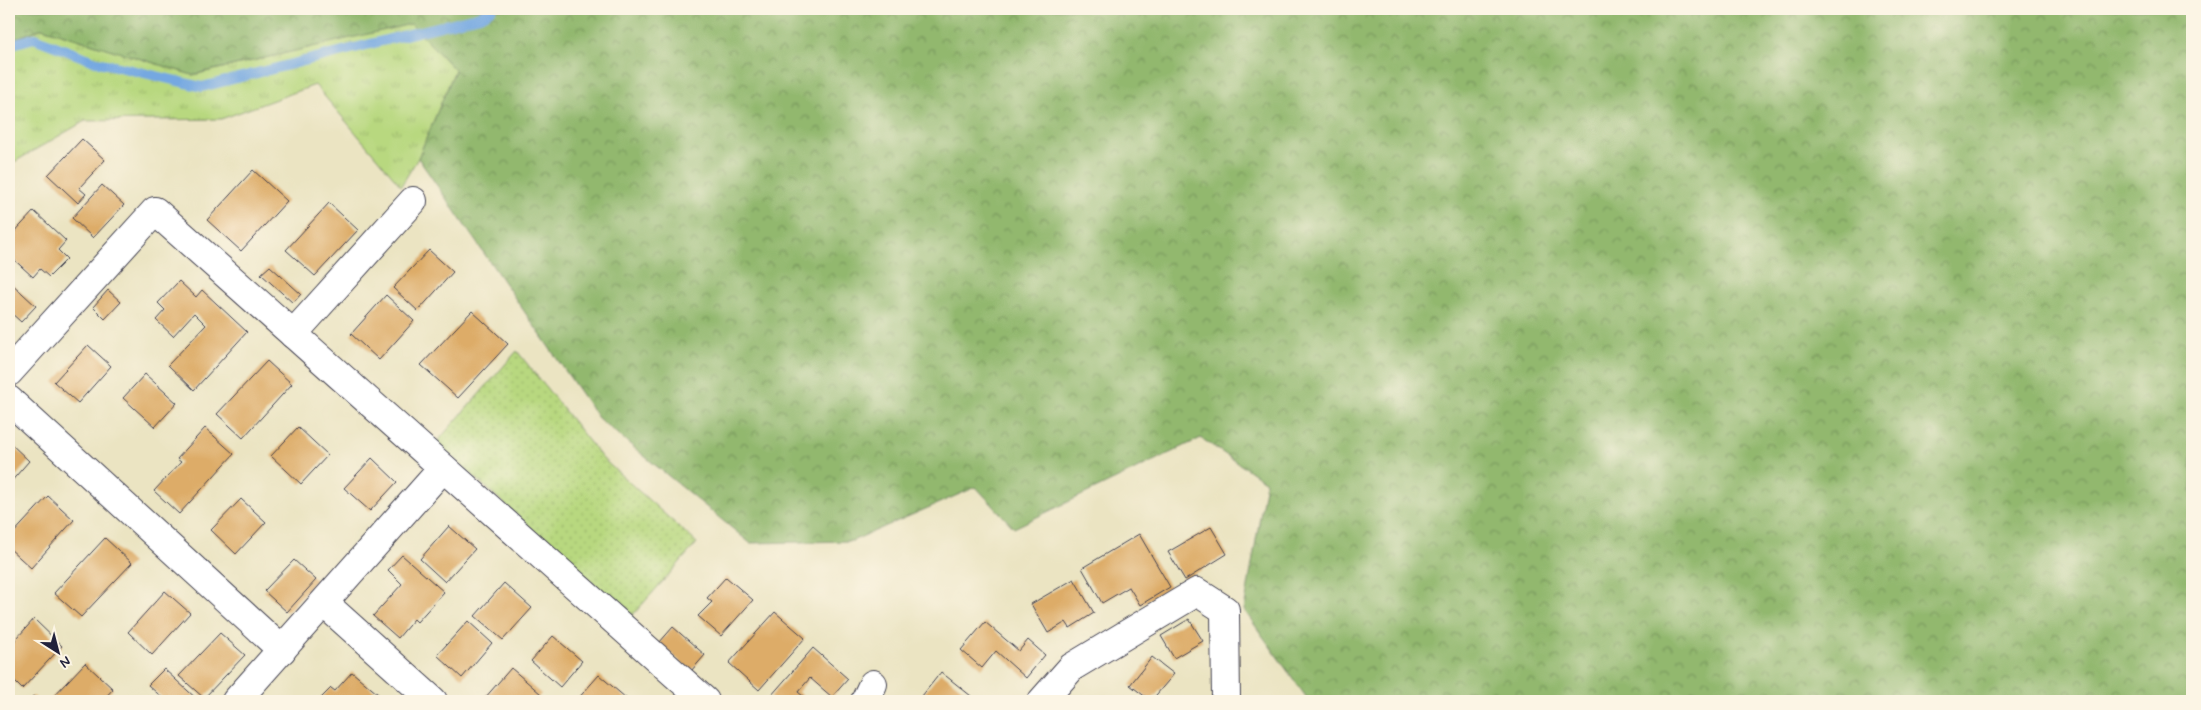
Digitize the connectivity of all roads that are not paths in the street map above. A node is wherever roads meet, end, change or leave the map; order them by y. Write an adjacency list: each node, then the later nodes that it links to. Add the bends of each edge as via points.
1 (413, 202): 2 (street)
2 (293, 334): 3 (street, via 154,211); 5 (street)
3 (9, 372)
4 (9, 400): 7 (street)
5 (443, 468): 6 (street); 10 (street)
6 (324, 603): 7 (street); 9 (street)
7 (282, 650): 8 (street)
8 (236, 701)
9 (434, 701)
10 (705, 701)
11 (1042, 701): 12 (street, via 1072,667 1197,592 1225,610)
12 (1226, 701)

